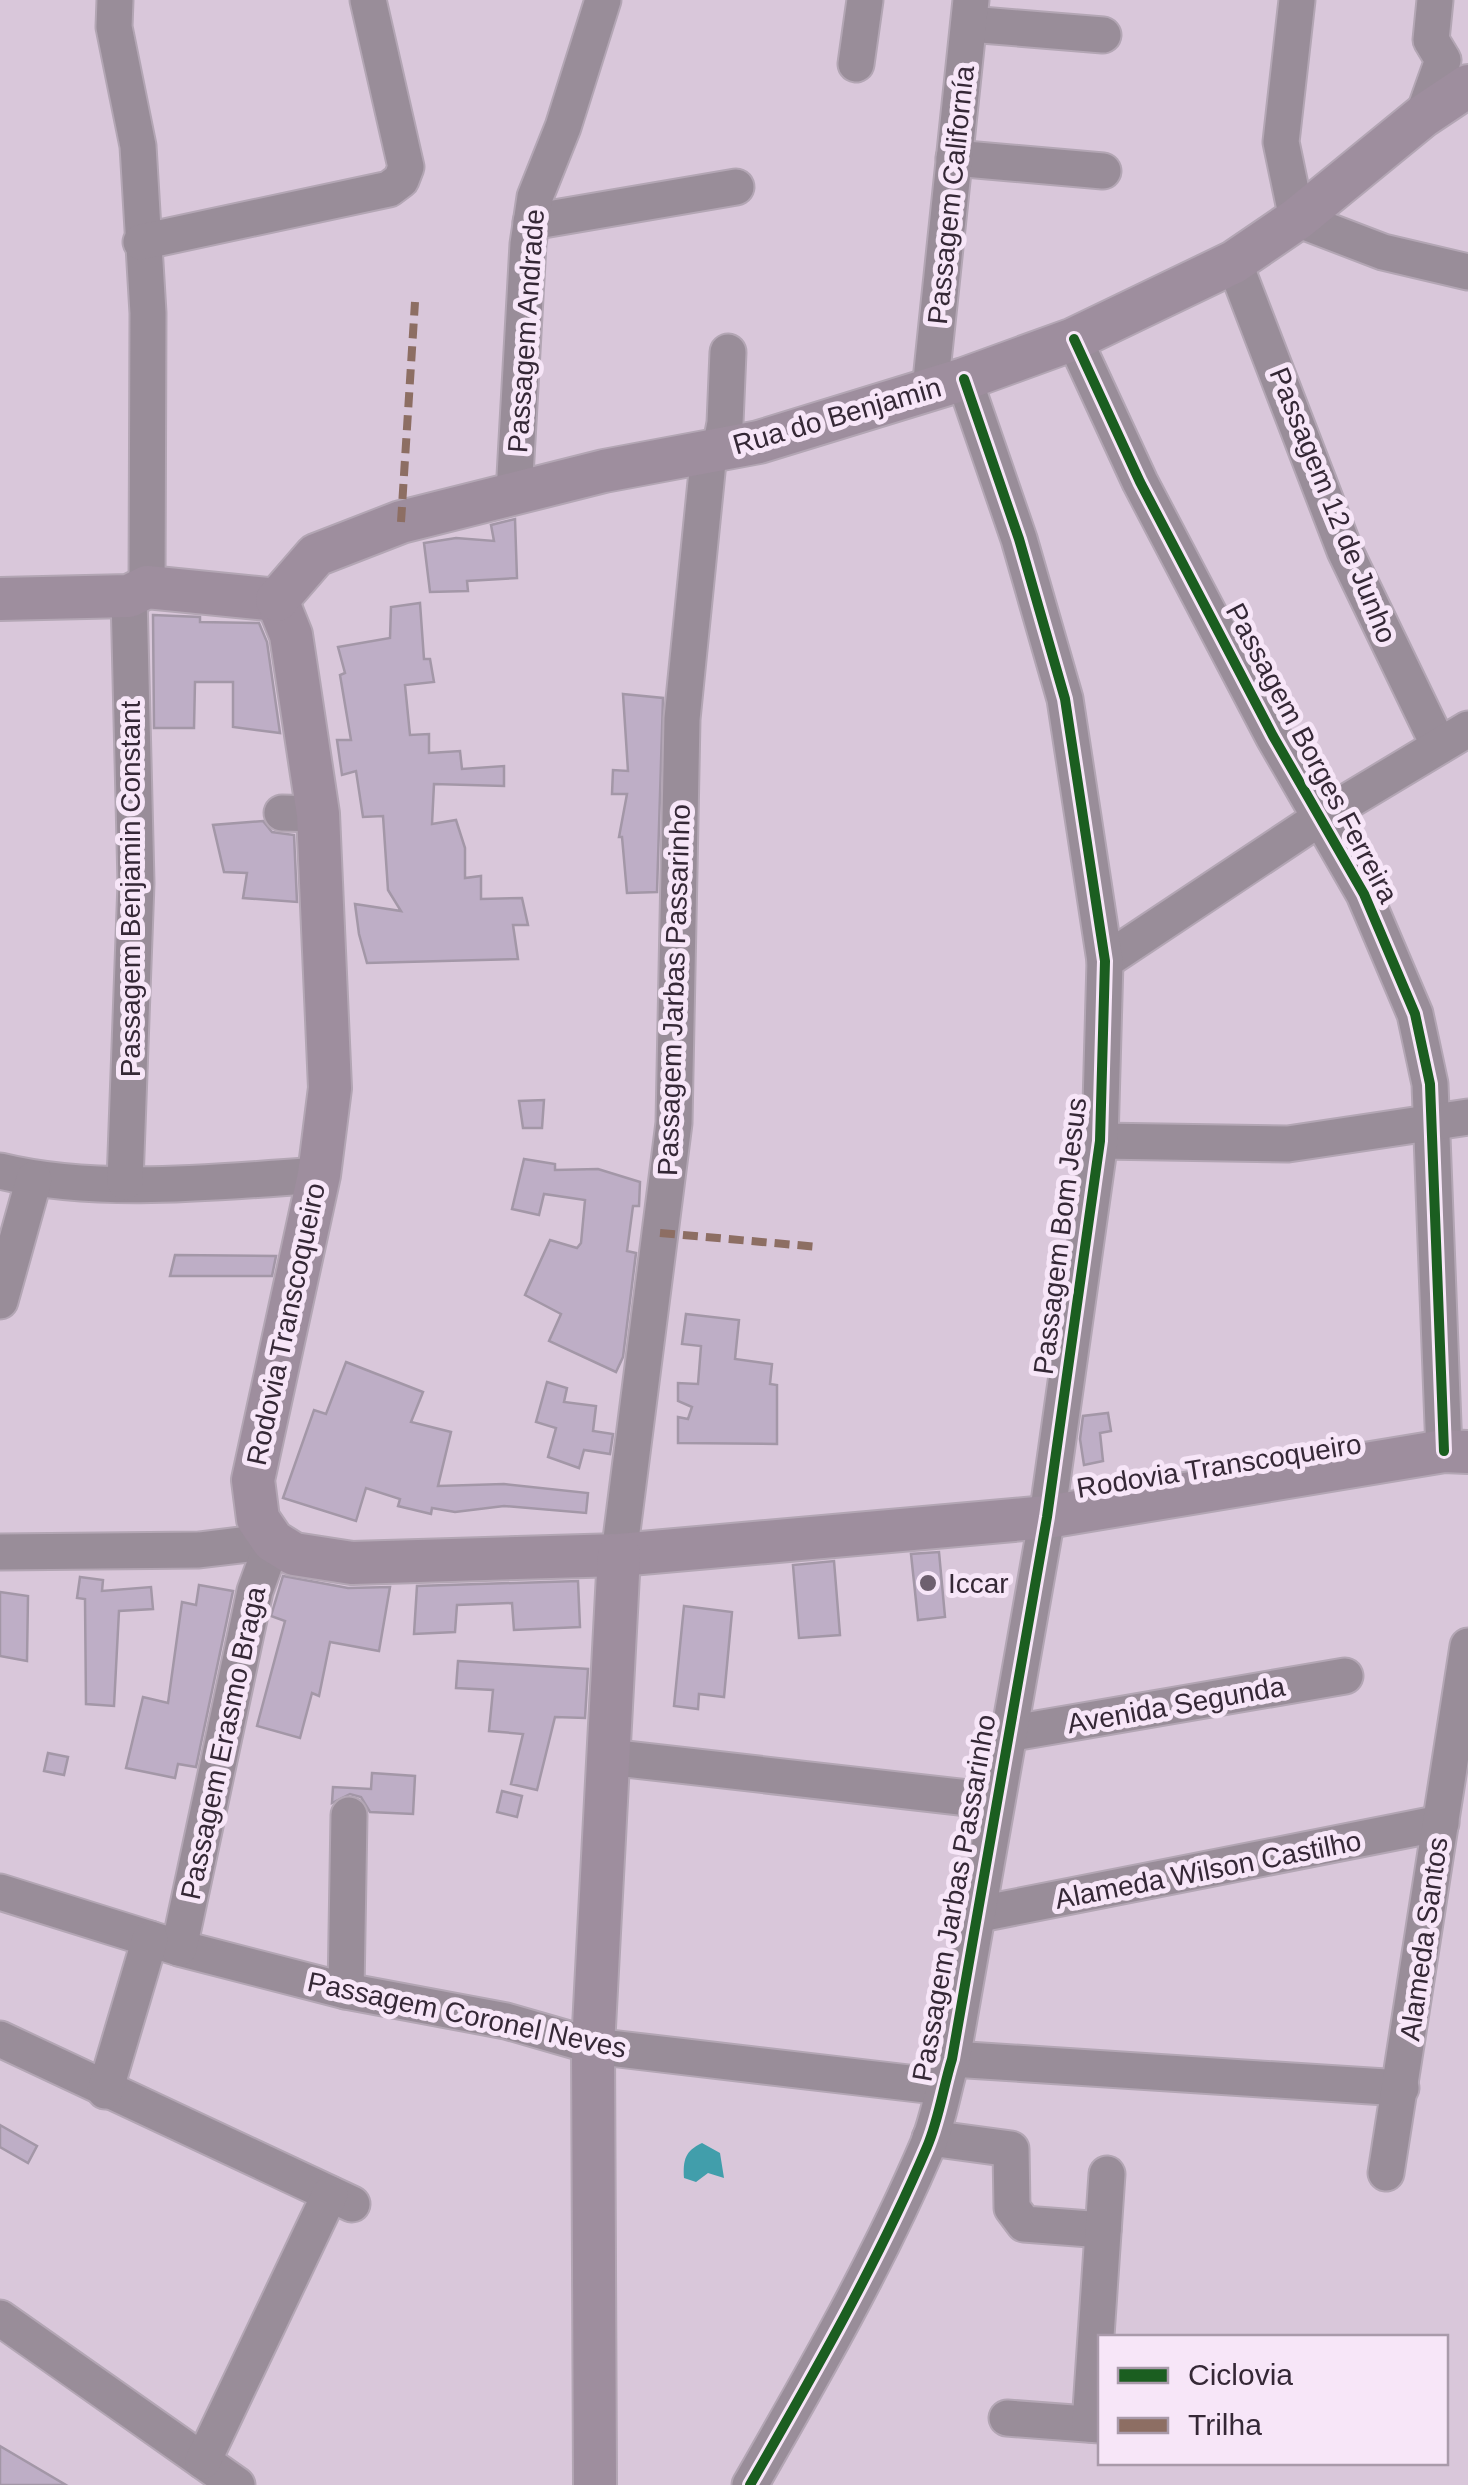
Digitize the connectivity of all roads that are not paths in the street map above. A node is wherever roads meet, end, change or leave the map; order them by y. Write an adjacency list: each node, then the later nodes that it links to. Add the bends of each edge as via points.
1 (115, 0): 16 (street, Passagem Benjamin Constant, via 114,27 138,146)
2 (368, 0): 16 (street, via 406,167 401,180 340,202)
3 (603, 0): 15 (street, Passagem Andrade)
4 (864, 0): 9 (street)
5 (1297, 0): 14 (street, via 1281,142)
6 (1435, 0): 10 (street, via 1432,40)
7 (970, 12): 8 (street); 11 (street, Passagem Californía)
8 (1103, 36)
9 (856, 64)
10 (1460, 67): 14 (main road, Rua do Benjamin, via 1423,116)
11 (954, 158): 12 (street); 21 (street, Passagem Californía)
12 (1103, 171)
13 (736, 187): 15 (street)
14 (1296, 219): 17 (main road, Rua do Benjamin); 18 (street, via 1382,252)
15 (531, 222): 23 (street, Passagem Andrade)
16 (140, 242): 24 (street, Passagem Benjamin Constant, via 148,314)
17 (1234, 262): 19 (main road, Rua do Benjamin); 27 (street, Passagem 12 de Junho, via 1345,552)
18 (1468, 272)
19 (1074, 340): 21 (main road, Rua do Benjamin); 28 (street, Passagem Borges Ferreira, via 1140,482)
20 (728, 352): 22 (street, Passagem Jarbas Passarinho, via 726,423)
21 (947, 384): 22 (main road, Rua do Benjamin); 29 (street, Passagem Bom Jesus, via 1019,539 1065,699)
22 (714, 450): 23 (main road, Rua do Benjamin); 42 (street, Passagem Jarbas Passarinho, via 682,719 674,1123)
23 (514, 494): 26 (main road, Rua do Benjamin, via 402,522 316,555)
24 (138, 592): 25 (main road); 26 (main road); 36 (street, Passagem Benjamin Constant)
25 (0, 599)
26 (277, 600): 34 (main road, Rodovia Transcoqueiro, via 291,634 300,813 330,1038)
27 (1454, 737): 28 (street)
28 (1320, 818): 29 (street); 31 (street, Passagem Borges Ferreira, via 1388,942 1415,1014)
29 (1105, 961): 32 (street, Passagem Bom Jesus)
30 (1468, 1117): 31 (street)
31 (1432, 1122): 32 (street, via 1288,1144); 38 (street, Passagem Borges Ferreira)
32 (1100, 1140): 39 (street, Passagem Bom Jesus)
33 (0, 1170): 35 (street)
34 (318, 1174): 36 (street); 40 (main road, Rodovia Transcoqueiro, via 253,1480 258,1520)
35 (34, 1180): 36 (street); 37 (street)
36 (125, 1182)
37 (0, 1301)
38 (1456, 1451): 39 (main road, Rodovia Transcoqueiro)
39 (1047, 1517): 42 (main road, Rodovia Transcoqueiro); 46 (street, Passagem Jarbas Passarinho)
40 (273, 1540): 41 (street, via 200,1550); 42 (main road, Rodovia Transcoqueiro, via 294,1554 352,1563); 53 (street, Passagem Erasmo Braga)
41 (0, 1552)
42 (619, 1554): 47 (main road, Passagem Jarbas Passarinho)
43 (1468, 1646): 45 (street, Alameda Santos)
44 (1345, 1676): 46 (street, Avenida Segunda)
45 (1463, 1689): 50 (street, Alameda Santos)
46 (1008, 1734): 48 (street, Passagem Jarbas Passarinho)
47 (608, 1758): 48 (street); 56 (main road, Passagem Jarbas Passarinho)
48 (996, 1801): 52 (street, Passagem Jarbas Passarinho)
49 (349, 1815): 54 (street)
50 (1441, 1823): 52 (street, Alameda Wilson Castilho); 58 (street, Alameda Santos)
51 (0, 1892): 53 (street, Passagem Coronel Neves)
52 (975, 1916): 57 (street, Passagem Jarbas Passarinho)
53 (164, 1944): 54 (street, Passagem Coronel Neves); 59 (street, Passagem Erasmo Braga)
54 (346, 1991): 56 (street, Passagem Coronel Neves, via 506,2020)
55 (0, 2039): 59 (street)
56 (593, 2046): 57 (street, Passagem Coronel Neves); 71 (main road, Passagem Jarbas Passarinho)
57 (948, 2073): 58 (street, Passagem Coronel Neves); 60 (street, Passagem Jarbas Passarinho)
58 (1402, 2088): 61 (street, Alameda Santos)
59 (105, 2091): 69 (street, via 341,2199)
60 (930, 2138): 63 (street, via 1011,2149 1012,2208 1024,2224); 72 (street, Passagem Jarbas Passarinho, via 835,2337)
61 (1386, 2173)
62 (1107, 2174): 63 (street)
63 (1103, 2230): 65 (street)
64 (0, 2318): 69 (street)
65 (1099, 2335)
66 (1098, 2369): 68 (street)
67 (1007, 2418): 68 (street)
68 (1096, 2425)
69 (203, 2461): 70 (street)
70 (236, 2485)
71 (596, 2485)
72 (750, 2485)

